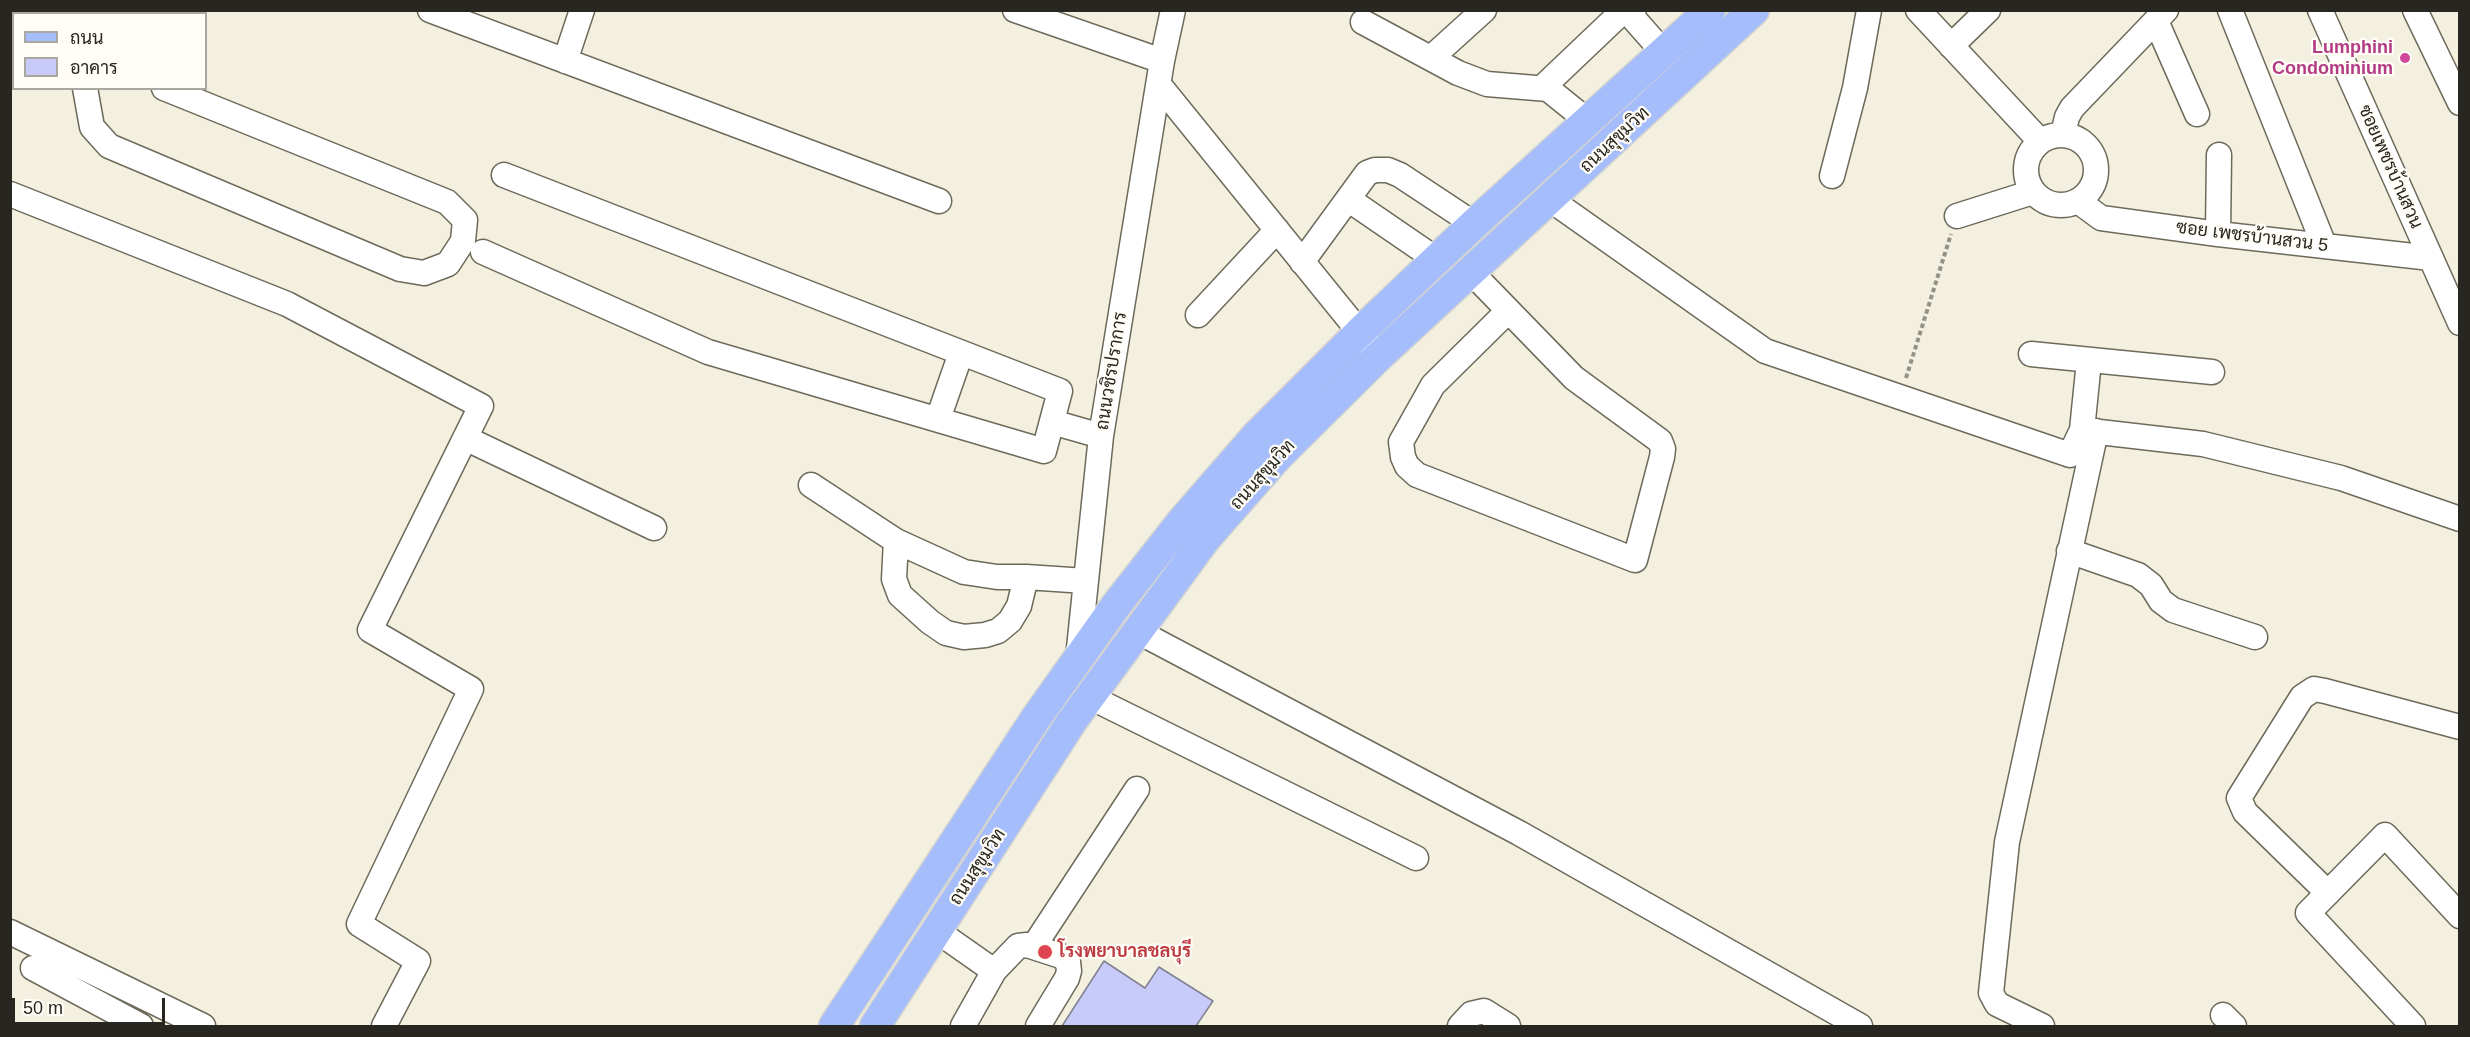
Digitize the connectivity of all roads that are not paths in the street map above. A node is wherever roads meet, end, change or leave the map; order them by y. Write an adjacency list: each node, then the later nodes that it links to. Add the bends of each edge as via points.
1 (430, 10): 21 (street)
2 (582, 10): 21 (street)
3 (1015, 10): 22 (street)
4 (1173, 10): 22 (street, ถนนวชิรปราการ)
5 (1484, 10): 20 (street)
6 (1624, 10): 24 (street)
7 (1633, 10): 19 (street, via 1634,19)
8 (1710, 10): 19 (main road, ถนนสุขุมวิท)
9 (1754, 10): 38 (main road, ถนนสุขุมวิท)
10 (1869, 10): 34 (street, via 1856,88)
11 (1918, 10): 18 (street)
12 (1988, 10): 18 (street)
13 (2230, 10): 45 (street)
14 (2320, 10): 47 (street, ซอยเพชรบ้านสวน)
15 (2415, 10): 27 (street)
16 (2161, 16): 28 (street); 30 (street, via 2072,108)
17 (1363, 22): 20 (street)
18 (1951, 46): 31 (street)
19 (1664, 53): 29 (main road, ถนนสุขุมวิท)
20 (1431, 58): 24 (street, via 1487,84)
21 (565, 61): 39 (street)
22 (1162, 61): 23 (street, ถนนวชิรปราการ)
23 (1160, 86): 43 (street); 63 (street, ถนนวชิรปราการ)
24 (1542, 88): 29 (street)
25 (85, 90): 26 (street, via 92,127 109,146 400,269 424,273 448,264 463,241 465,220 447,202)
26 (169, 90)
27 (2460, 103)
28 (2197, 114)
29 (1589, 122): 42 (main road, ถนนสุขุมวิท)
30 (2063, 134): 31 (street); 40 (street, via 2084,143 2096,162 2093,184)
31 (2040, 141): 35 (street, via 2026,159 2027,182)
32 (2219, 155): 44 (street)
33 (504, 175): 55 (street)
34 (1832, 176)
35 (2032, 192): 40 (street, via 2049,204 2069,205); 41 (street)
36 (10, 194): 64 (street, via 287,304 481,406)
37 (1348, 199): 42 (street, via 1367,173 1388,170); 48 (street); 49 (street)
38 (1551, 200): 50 (main road, ถนนสุขุมวิท); 62 (street, via 1765,351 2070,454)
39 (939, 201)
40 (2078, 201): 44 (street, ซอย เพชรบ้านสวน 5, via 2101,218)
41 (1957, 216)
42 (1474, 224): 48 (main road, ถนนสุขุมวิท)
43 (1277, 230): 49 (street); 52 (street)
44 (2218, 234): 45 (street, ซอย เพชรบ้านสวน 5)
45 (2324, 245): 47 (street, ซอย เพชรบ้านสวน 5)
46 (483, 252): 60 (street, via 708,352)
47 (2431, 258): 53 (street, ซอยเพชรบ้านสวน)
48 (1437, 260): 54 (main road, ถนนสุขุมวิท)
49 (1302, 262): 54 (street)
50 (1471, 272): 51 (street); 57 (main road, ถนนสุขุมวิท)
51 (1508, 310): 51 (street, via 1433,385 1401,442 1407,466 1417,475 1635,560 1662,457 1660,441 1574,378)
52 (1198, 315)
53 (2460, 323)
54 (1359, 333): 57 (street); 74 (main road, ถนนสุขุมวิท, via 1256,436 1183,520)
55 (961, 353): 60 (street); 61 (street, via 1060,391)
56 (2031, 354): 58 (street)
57 (1379, 356): 72 (main road, ถนนสุขุมวิท, via 1263,473 1206,538)
58 (2089, 361): 59 (street); 62 (street)
59 (2212, 372)
60 (938, 419): 61 (street, via 1044,451)
61 (1052, 422): 63 (street)
62 (2089, 430): 66 (street, via 2203,444 2341,478); 69 (street)
63 (1101, 436): 71 (street, ถนนวชิรปราการ)
64 (465, 438): 67 (street); 88 (street, via 370,630 471,689 359,924 418,961)
65 (812, 485): 68 (street)
66 (2460, 519)
67 (654, 528)
68 (896, 542): 70 (street, via 964,572); 70 (street, via 894,579 900,595 946,633 964,637 998,631 1019,606)
69 (2069, 551): 73 (street, via 2138,575 2173,610); 96 (street, via 2007,842 1991,993 1998,1004)
70 (1026, 577): 71 (street)
71 (1086, 581): 74 (street, ถนนวชิรปราการ)
72 (1137, 631): 75 (main road, ถนนสุขุมวิท); 95 (street, via 1518,832)
73 (2255, 637)
74 (1078, 658): 89 (main road, ถนนสุขุมวิท, via 963,826)
75 (1090, 697): 78 (street); 81 (main road, ถนนสุขุมวิท)
76 (2460, 727): 79 (street, via 2325,691 2314,689 2302,697 2239,798 2245,812)
77 (1137, 789): 83 (street)
78 (1416, 858)
79 (2328, 893): 80 (street, via 2385,835); 97 (street, via 2308,913)
80 (2460, 916)
81 (937, 931): 85 (street); 90 (main road, ถนนสุขุมวิท)
82 (10, 932): 87 (street)
83 (1034, 946): 85 (street, via 1018,946); 92 (street, via 1061,956 1068,962 1069,971)
84 (33, 968): 86 (street)
85 (994, 971): 91 (street)
86 (141, 1026)
87 (203, 1026)
88 (384, 1026)
89 (834, 1026)
90 (875, 1026)
91 (963, 1026)
92 (1038, 1026)
93 (1460, 1026): 94 (street, via 1471,1014 1484,1011)
94 (1508, 1026)
95 (1860, 1026)
96 (2042, 1026)
97 (2413, 1026)

